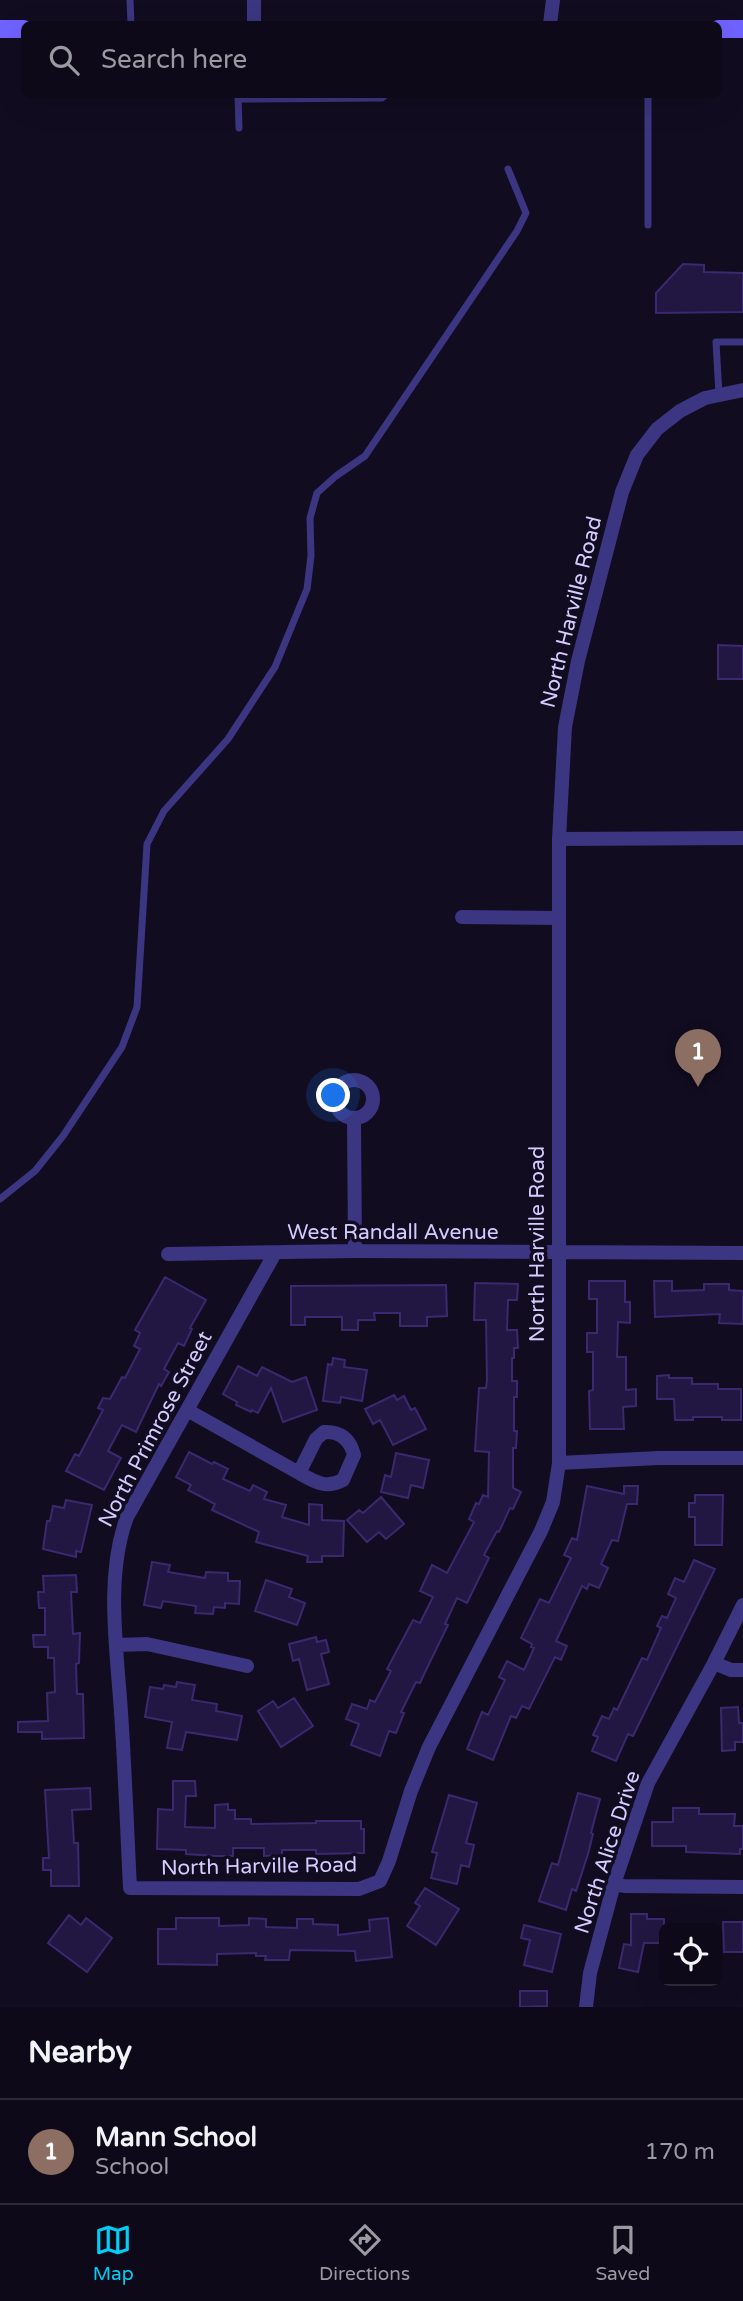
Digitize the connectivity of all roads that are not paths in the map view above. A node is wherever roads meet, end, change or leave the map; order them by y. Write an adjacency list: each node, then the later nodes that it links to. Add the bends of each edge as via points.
1 (130, 0): 4 (lane)
2 (254, 0): 5 (street)
3 (552, 0): 6 (street)
4 (131, 21)
5 (254, 21)
6 (550, 21)
7 (0, 29): 8 (main road)
8 (21, 29)
9 (722, 29): 10 (main road)
10 (743, 29)
11 (238, 98): 13 (lane)
12 (648, 98): 15 (lane)
13 (239, 128)
14 (508, 169): 24 (lane, via 526,212 517,231 365,456 317,493 310,518 312,556 307,589 275,667 228,739 164,811 147,844 137,1007 122,1047 35,1171)
15 (648, 225)
16 (743, 342): 18 (lane, via 716,342)
17 (743, 390): 18 (street, North Harville Road)
18 (719, 395): 20 (street, North Harville Road, via 680,411 657,429 637,455 622,492 565,727)
19 (743, 838): 20 (street)
20 (559, 839): 22 (street, North Harville Road)
21 (463, 917): 22 (street)
22 (559, 918): 29 (street, North Harville Road)
23 (354, 1118): 25 (street)
24 (0, 1199)
25 (355, 1251): 26 (street, West Randall Avenue); 29 (street, West Randall Avenue)
26 (275, 1253): 28 (street, West Randall Avenue); 30 (street, North Primrose Street)
27 (743, 1253): 29 (street, West Randall Avenue)
28 (168, 1254)
29 (558, 1254): 32 (street, North Harville Road)
30 (187, 1410): 33 (street); 35 (street, North Primrose Street, via 119,1539 115,1565)
31 (743, 1458): 32 (street)
32 (559, 1463): 41 (street, North Harville Road, via 553,1502 541,1531 429,1747 380,1881 359,1889)
33 (299, 1473)
34 (743, 1605): 36 (street, North Alice Drive)
35 (117, 1646): 37 (street, via 147,1644); 41 (street, North Primrose Street)
36 (714, 1663): 38 (street); 39 (street, North Alice Drive, via 648,1783)
37 (247, 1665)
38 (743, 1670)
39 (614, 1884): 40 (street); 42 (street, North Alice Drive, via 590,1973)
40 (743, 1887)
41 (130, 1888)
42 (586, 2007)

